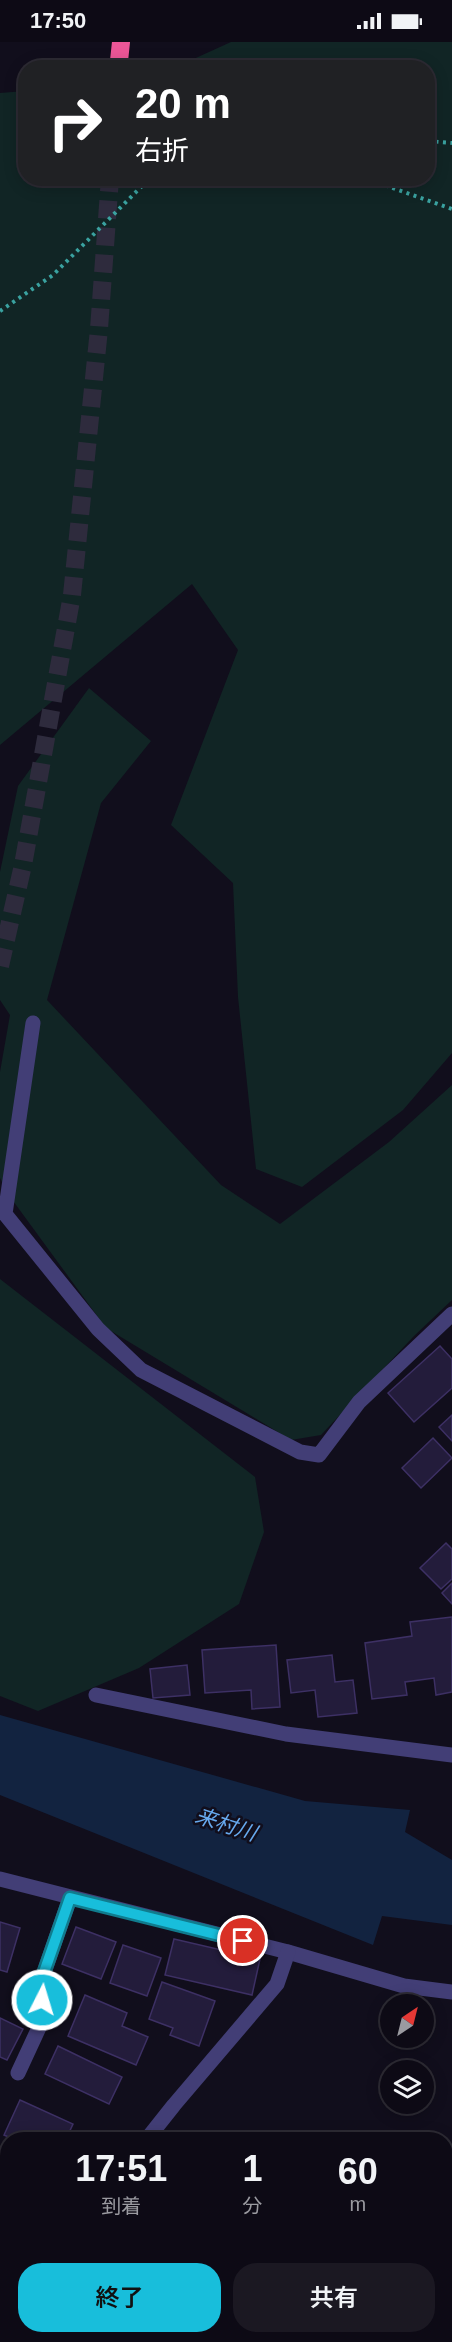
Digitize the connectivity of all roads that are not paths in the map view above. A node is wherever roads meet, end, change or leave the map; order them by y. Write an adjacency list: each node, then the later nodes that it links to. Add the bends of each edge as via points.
1 (121, 42): 2 (highway)
2 (119, 60)
3 (33, 1023): 4 (street, via 5,1214 98,1329 141,1370 300,1452 319,1455 359,1402)
4 (452, 1314)
5 (96, 1695): 6 (street, via 286,1734)
6 (452, 1755)
7 (0, 1880): 8 (street)
8 (70, 1898): 9 (street); 11 (street, via 41,1981 43,2019)
9 (288, 1952): 10 (street, via 404,1986); 12 (street, via 277,1984)
10 (452, 1992)
11 (18, 2073)
12 (153, 2132)

